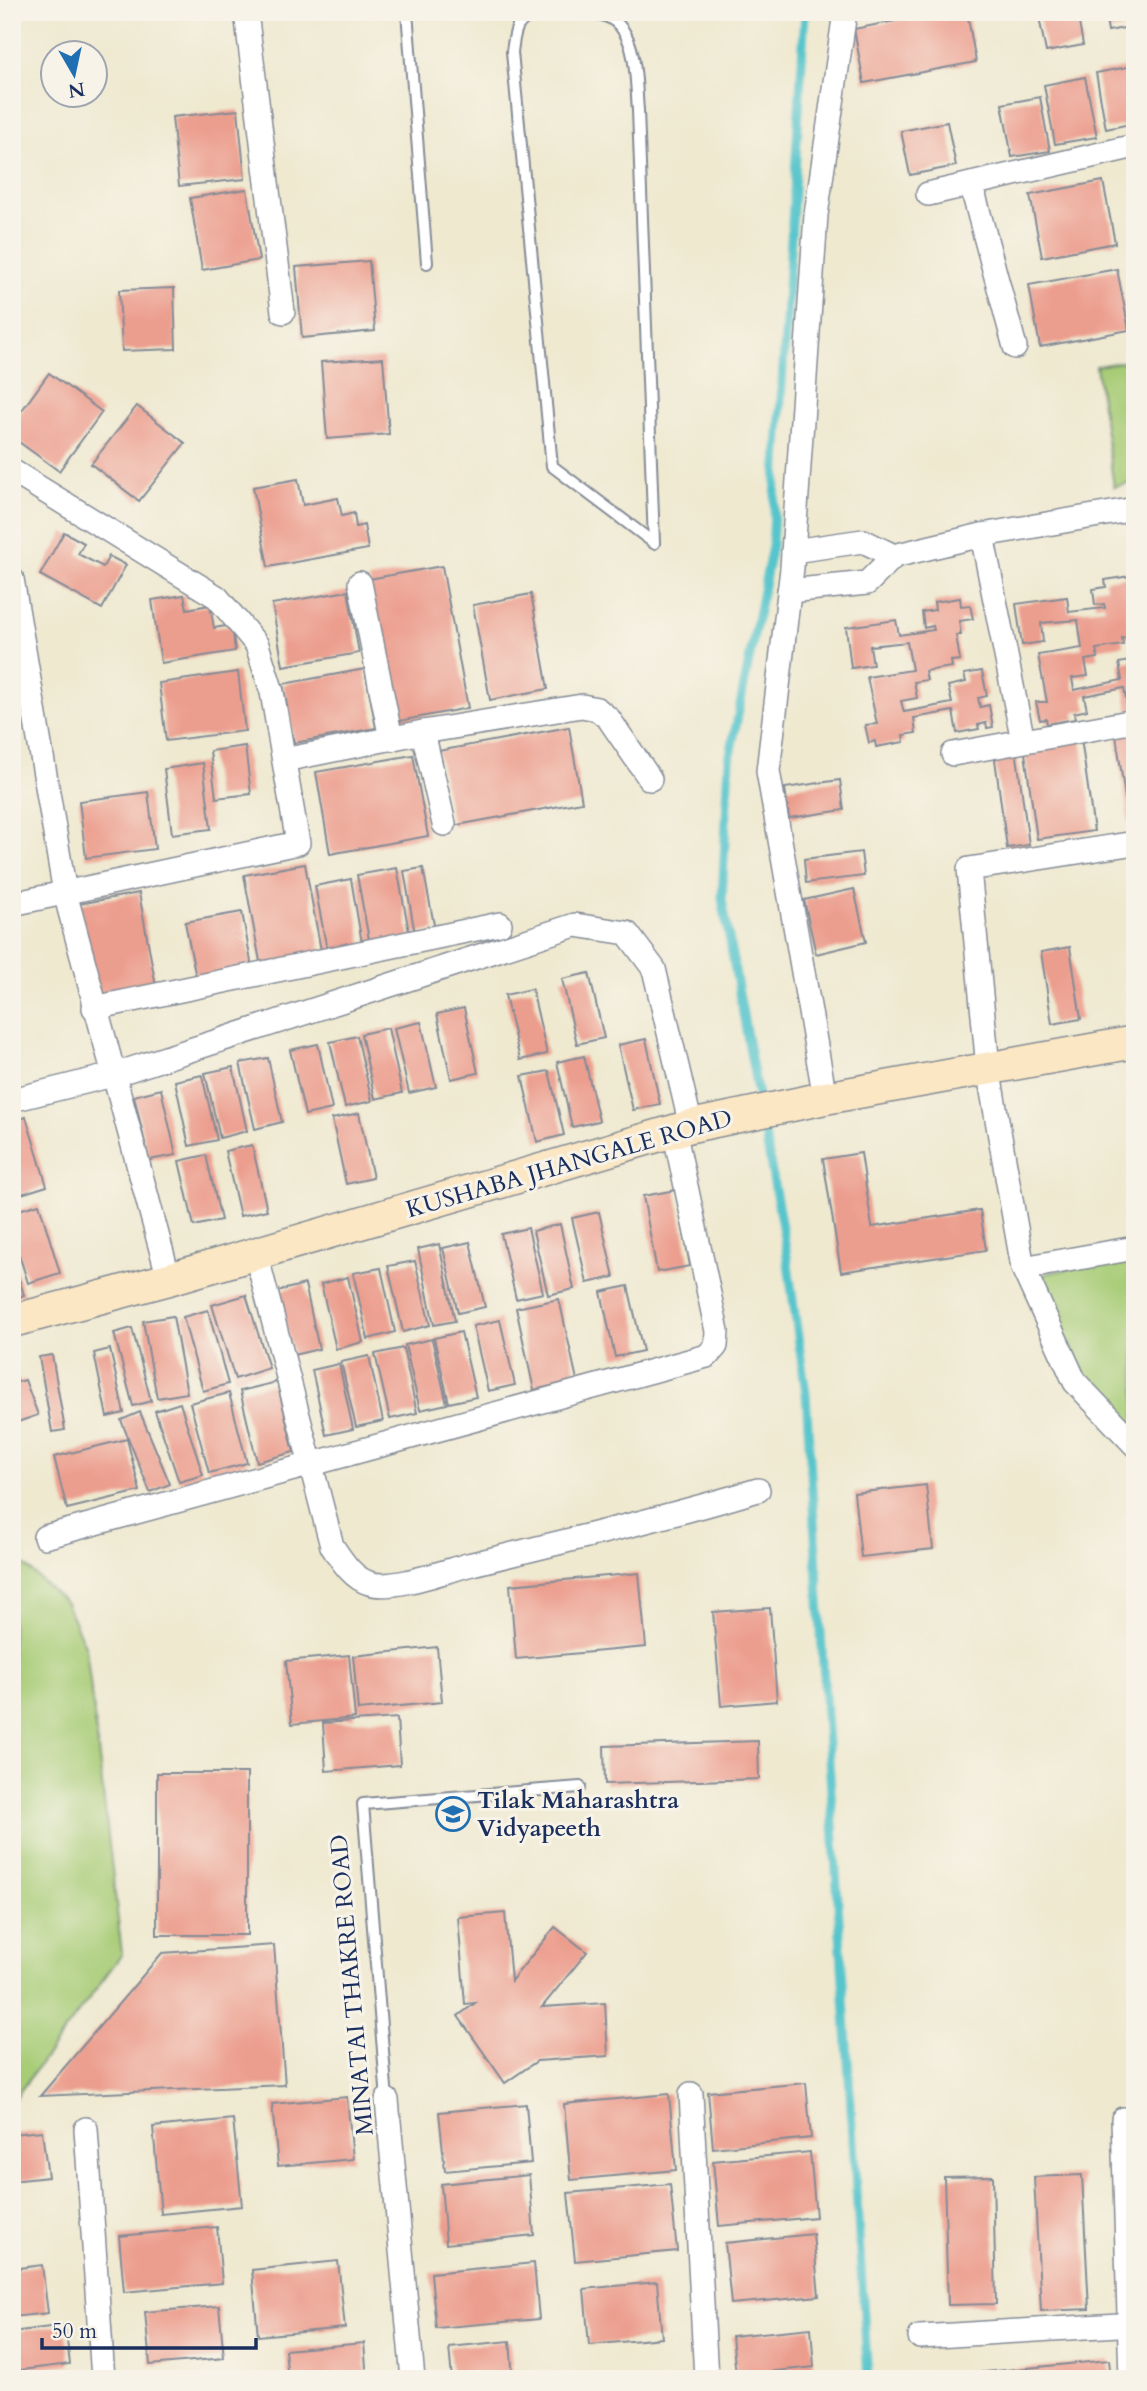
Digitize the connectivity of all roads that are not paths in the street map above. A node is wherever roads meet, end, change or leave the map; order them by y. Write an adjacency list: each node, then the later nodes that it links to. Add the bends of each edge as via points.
1 (246, 12): 10 (street)
2 (407, 12): 9 (lane)
3 (537, 12): 4 (lane, via 515,28 512,52 552,466 653,543 638,110 631,48 619,23 602,14)
4 (569, 12)
5 (845, 12): 15 (street, via 816,215)
6 (1135, 146): 7 (street)
7 (971, 184): 8 (street); 11 (street)
8 (928, 194)
9 (427, 263)
10 (283, 312)
11 (1015, 348)
12 (12, 471): 25 (street, via 217,597 257,645 272,692)
13 (1135, 509): 14 (street)
14 (982, 535): 16 (street); 23 (street)
15 (793, 551): 16 (street, via 863,541); 19 (street)
16 (894, 556): 19 (street, via 867,583)
17 (12, 579): 29 (street)
18 (360, 583): 22 (street)
19 (789, 591): 37 (street, via 768,771)
20 (1135, 721): 23 (street)
21 (423, 732): 22 (street); 26 (street, via 582,706 597,709 609,719); 27 (street)
22 (391, 739): 25 (street)
23 (1023, 741): 24 (street)
24 (953, 754)
25 (284, 760): 29 (street, via 298,843)
26 (650, 779)
27 (444, 824)
28 (1135, 843): 34 (street, via 969,869)
29 (65, 893): 30 (street); 32 (street)
30 (12, 904)
31 (500, 924): 32 (street)
32 (94, 1008): 35 (street)
33 (1135, 1042): 34 (street, KUSHABA JHANGALE ROAD)
34 (988, 1068): 37 (street, KUSHABA JHANGALE ROAD); 41 (street)
35 (113, 1074): 36 (street); 38 (street, via 575,925 627,933 654,969); 42 (street)
36 (12, 1100)
37 (812, 1101): 38 (street, KUSHABA JHANGALE ROAD)
38 (693, 1126): 40 (street, KUSHABA JHANGALE ROAD); 45 (street, via 717,1331 716,1346 707,1356)
39 (1135, 1248): 41 (street)
40 (256, 1254): 42 (street, KUSHABA JHANGALE ROAD); 45 (street)
41 (1023, 1268): 44 (street, via 1075,1382)
42 (169, 1279): 43 (street, KUSHABA JHANGALE ROAD)
43 (12, 1321)
44 (1135, 1445)
45 (309, 1465): 46 (street, via 332,1546 347,1568 369,1584 404,1583 673,1516); 47 (street)
46 (758, 1490)
47 (46, 1537)
48 (580, 1787): 50 (lane, MINATAI THAKRE ROAD, via 363,1804)
49 (691, 2094): 58 (street)
50 (387, 2100): 57 (street, MINATAI THAKRE ROAD)
51 (1123, 2119): 53 (street)
52 (86, 2129): 56 (street)
53 (1130, 2187): 54 (street)
54 (1133, 2324): 55 (street); 59 (street)
55 (920, 2337)
56 (103, 2379)
57 (413, 2379)
58 (706, 2379)
59 (1131, 2379)

